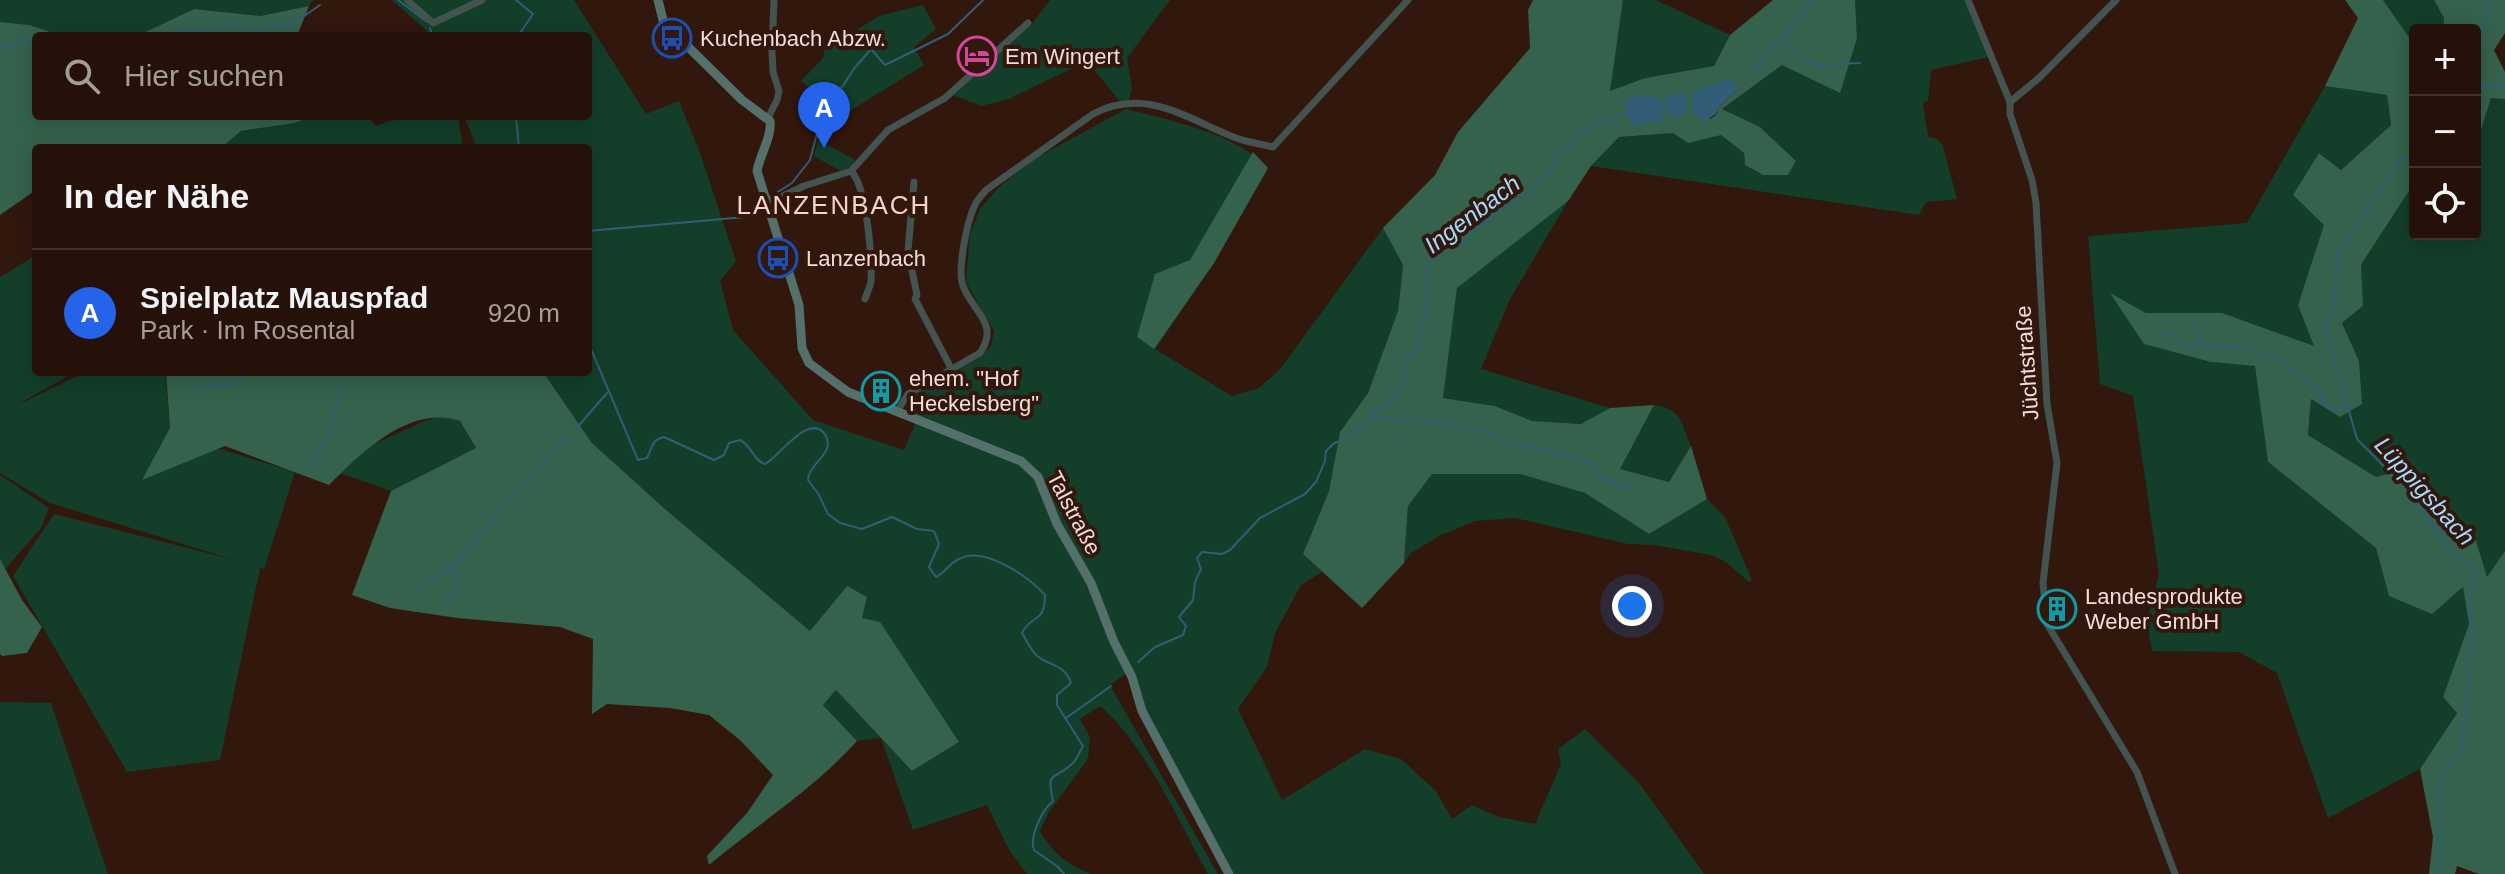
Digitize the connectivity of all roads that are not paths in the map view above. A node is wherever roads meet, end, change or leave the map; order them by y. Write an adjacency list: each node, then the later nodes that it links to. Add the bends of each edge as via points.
1 (407, 0): 2 (street, via 433,23)
2 (482, 0)
3 (658, 0): 10 (main road, via 668,27 742,100)
4 (774, 0): 10 (street, via 772,52 779,91)
5 (1408, 0): 15 (street, via 1273,147 1139,102 1093,114 1000,178 974,205 963,249 962,283 989,336 980,353)
6 (1968, 0): 9 (street, Jüchtstraße)
7 (2116, 0): 9 (street)
8 (1028, 23): 11 (street, via 945,98 888,130)
9 (2010, 102): 18 (street, Jüchtstraße, via 2036,203 2047,404 2057,463 2043,583 2047,624 2137,772)
10 (768, 118): 13 (main road, Talstraße, via 771,131 757,171)
11 (851, 171): 13 (street); 14 (street, via 861,190 868,246 871,283)
12 (914, 182): 15 (street, via 908,251 915,299)
13 (768, 203): 16 (main road, Talstraße, via 799,305 802,348 809,363 848,392)
14 (865, 299)
15 (952, 370): 16 (street, via 908,394)
16 (898, 410): 17 (main road, Talstraße, via 1021,461 1038,477 1057,524 1091,583 1142,711)
17 (1229, 874)
18 (2175, 874)

